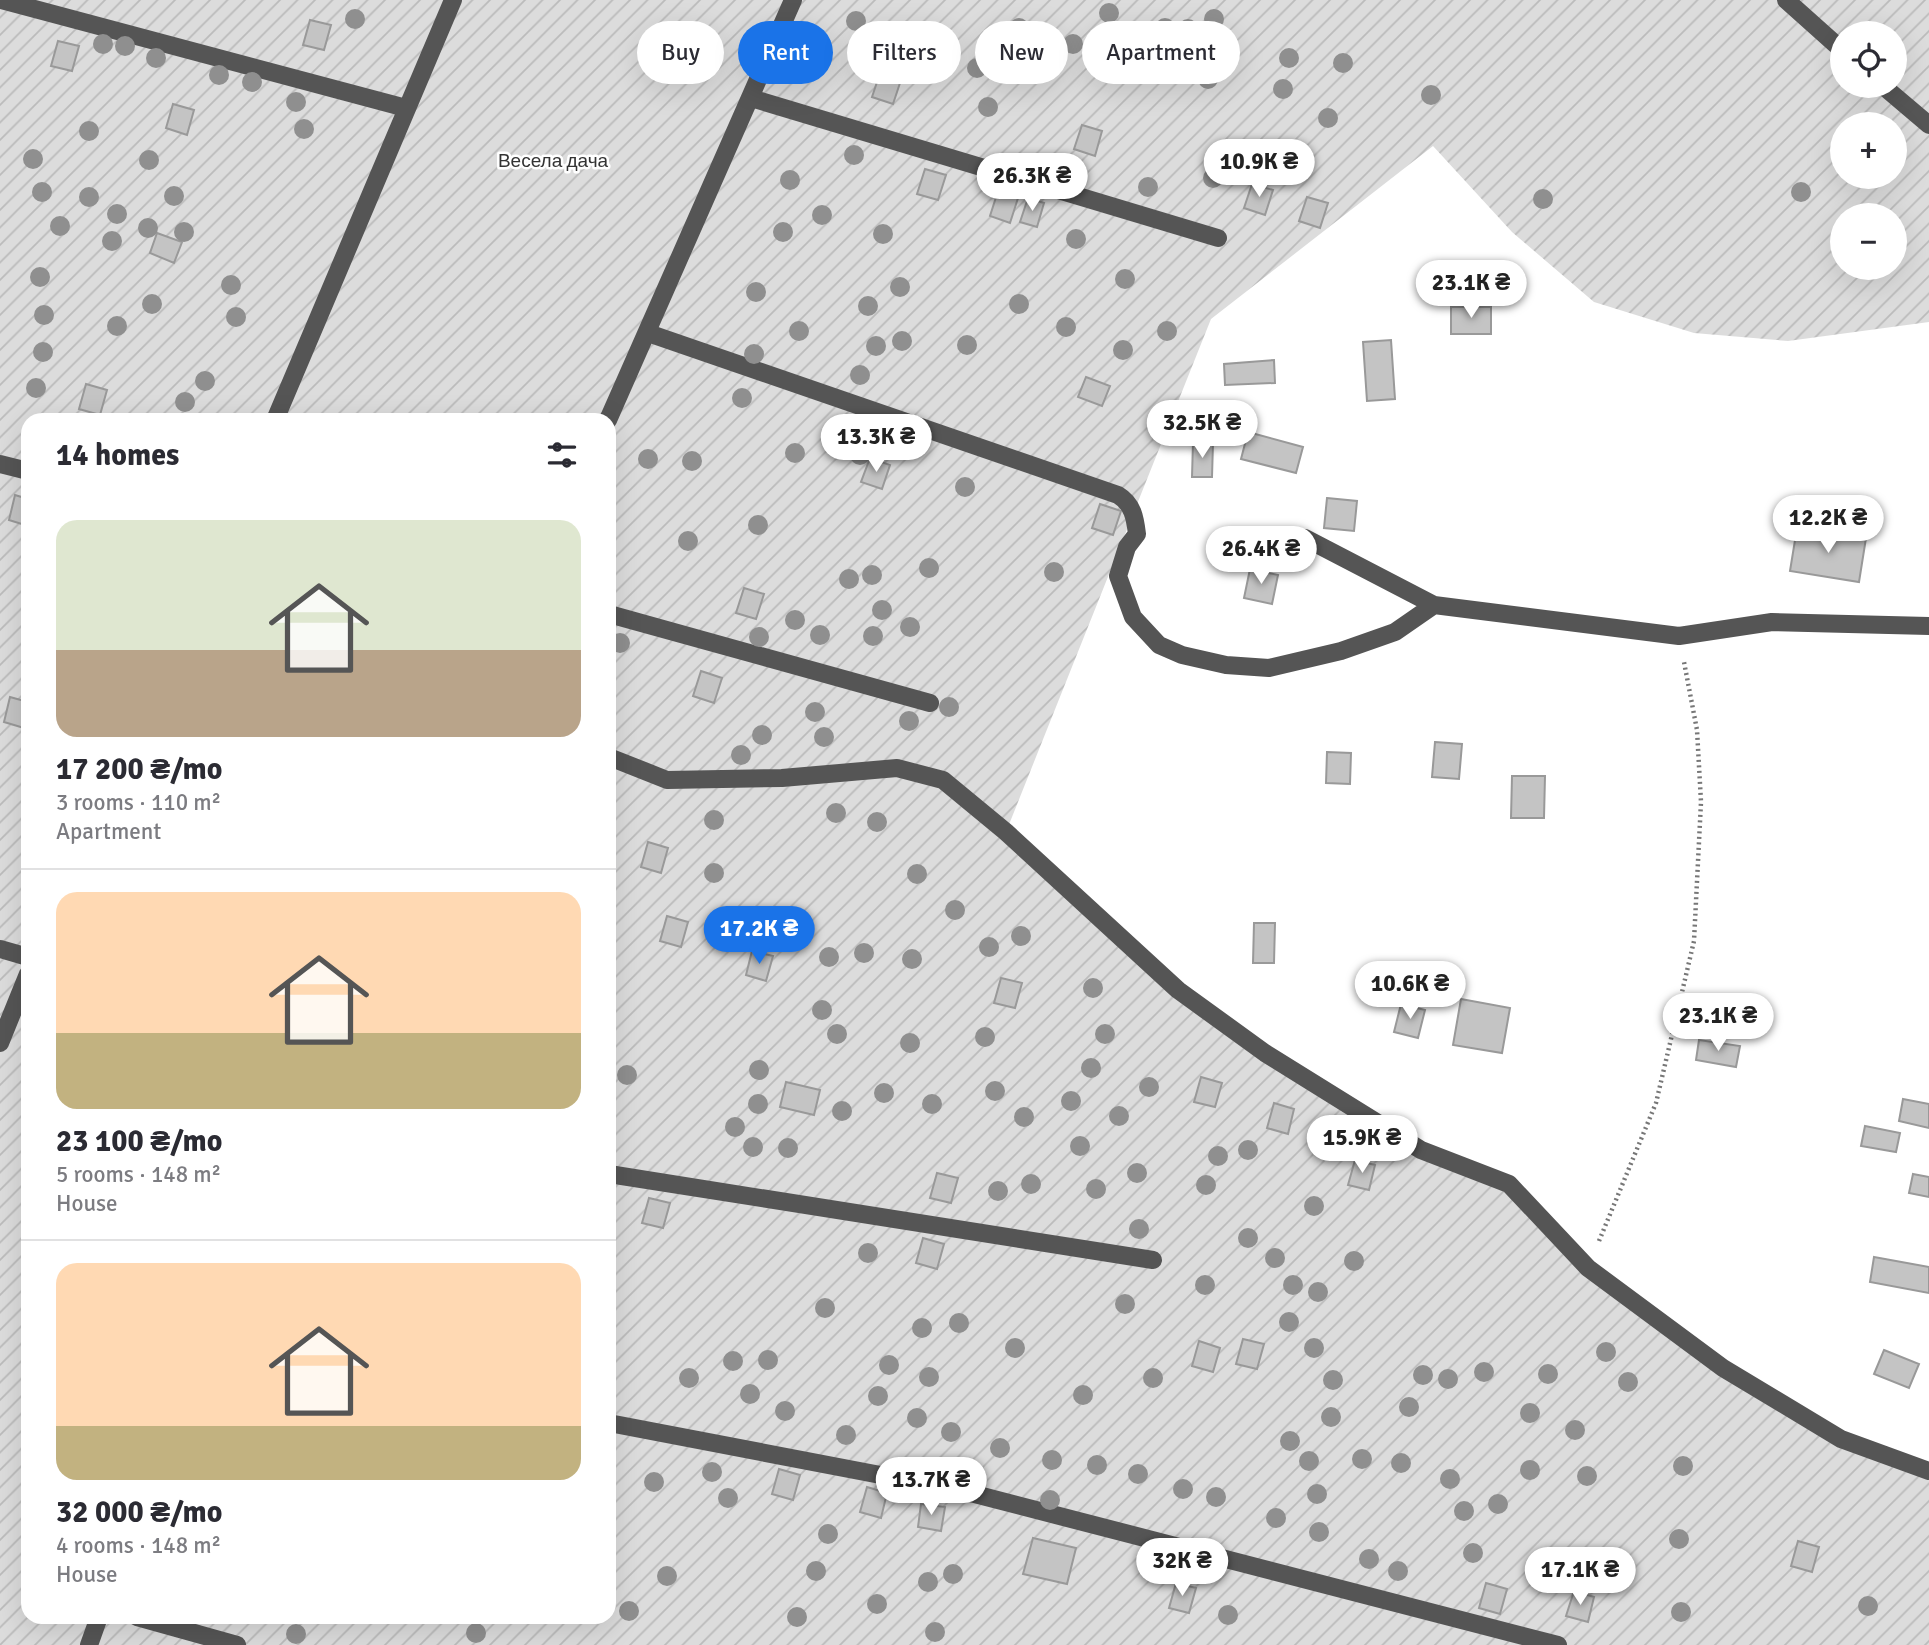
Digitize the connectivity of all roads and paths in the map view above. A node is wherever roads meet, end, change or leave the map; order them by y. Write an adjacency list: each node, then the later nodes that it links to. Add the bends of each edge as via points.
1 (1, 0): 8 (street)
2 (453, 0): 8 (street)
3 (793, 0): 6 (street)
4 (1786, 0): 5 (street)
5 (1830, 39)
6 (751, 97): 10 (street); 11 (street)
7 (1897, 98): 9 (street)
8 (406, 108): 12 (street)
9 (1929, 125)
10 (1218, 238)
11 (648, 332): 13 (street); 17 (street, via 1118,495 1135,516 1137,534 1127,547 1118,576 1133,617 1159,645 1182,655 1269,668 1395,632)
12 (278, 413)
13 (611, 413)
14 (0, 464): 15 (street)
15 (21, 469)
16 (1305, 538): 17 (street)
17 (1434, 605): 20 (street)
18 (616, 616): 21 (street)
19 (1929, 626): 20 (street, via 1772,622)
20 (1679, 636): 29 (path, via 1697,730 1701,802 1694,941 1656,1103)
21 (930, 703)
22 (616, 760): 29 (street, via 667,780 782,778 897,768 943,780 1178,990 1265,1053 1421,1150 1509,1184)
23 (0, 949): 24 (street)
24 (21, 955)
25 (21, 991): 26 (street)
26 (0, 1043)
27 (616, 1175): 28 (street)
28 (1153, 1259)
29 (1588, 1268): 31 (street, via 1723,1368 1841,1439)
30 (616, 1424): 36 (street, via 959,1490)
31 (1929, 1471)
32 (96, 1624): 34 (street)
33 (162, 1624): 35 (street)
34 (89, 1645)
35 (237, 1645)
36 (1558, 1645)

